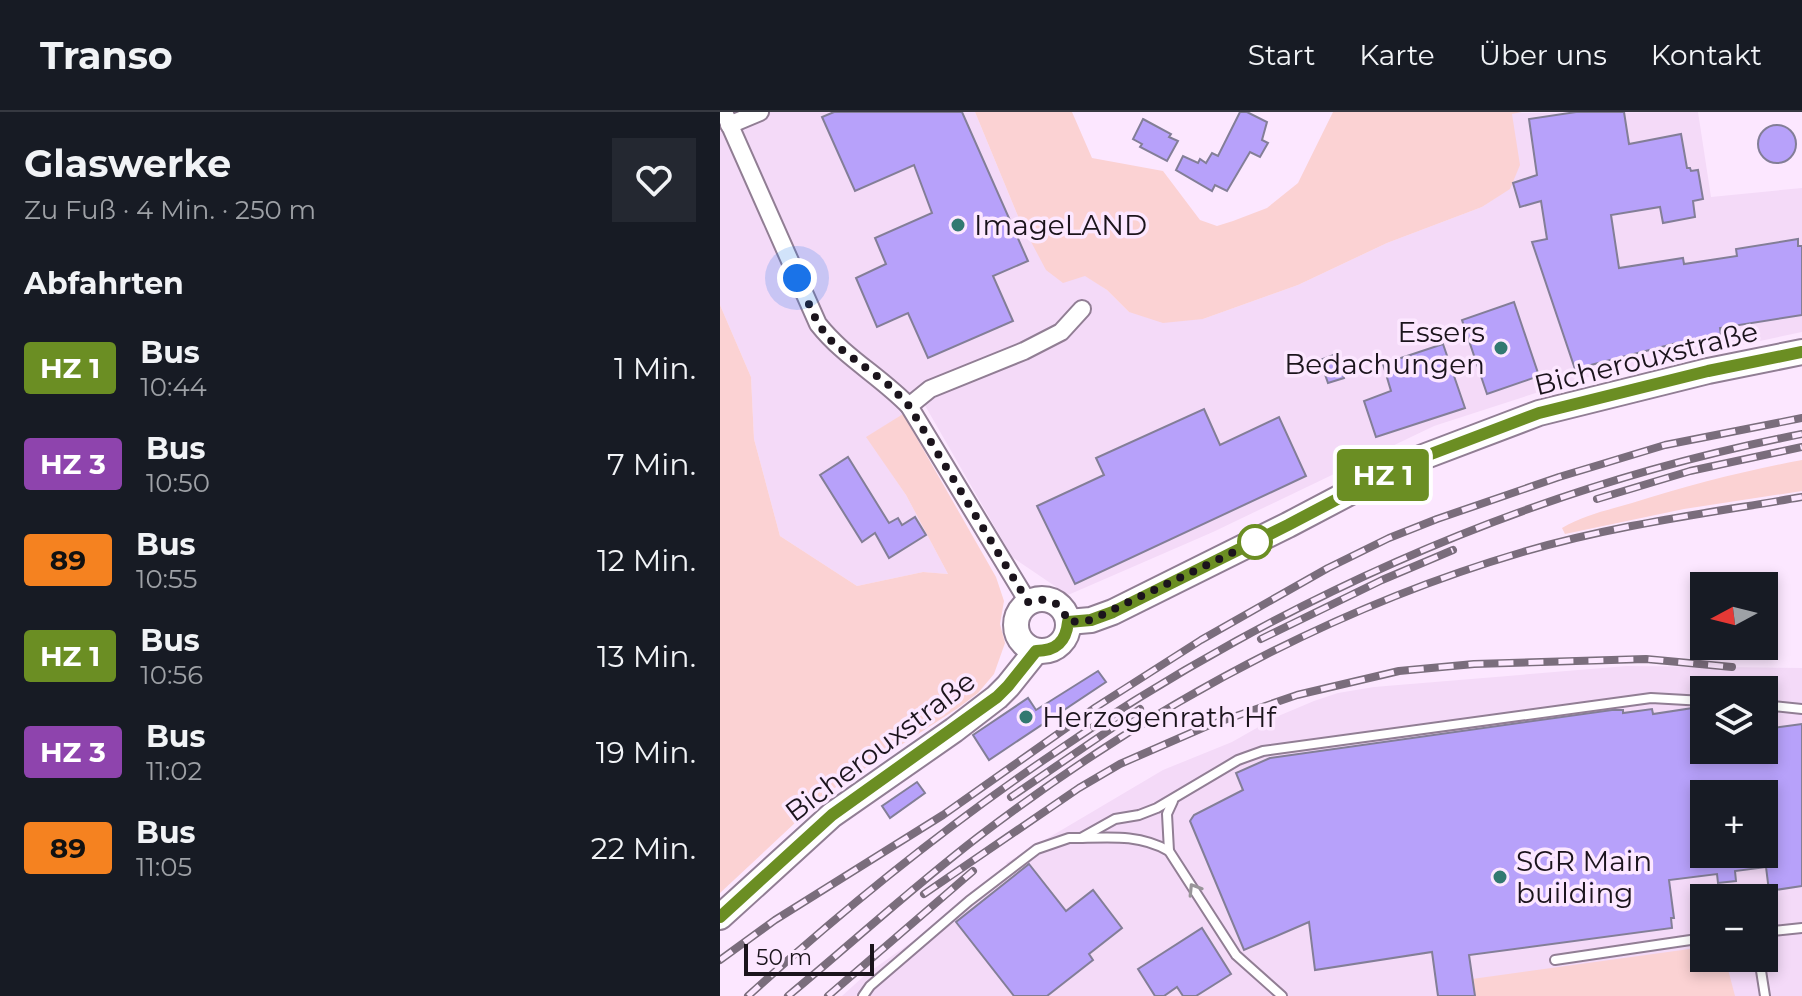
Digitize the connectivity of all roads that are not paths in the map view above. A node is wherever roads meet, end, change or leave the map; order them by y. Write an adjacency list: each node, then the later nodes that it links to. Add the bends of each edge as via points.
1 (760, 112): 2 (street)
2 (726, 119): 5 (street, via 818,324 833,343)
3 (1082, 309): 5 (street, via 1061,332 930,389)
4 (1802, 352): 7 (street, Bicherouxstraße, via 1539,413 1402,465 1113,612)
5 (909, 406): 6 (street)
6 (1028, 602): 7 (street, via 1054,601); 8 (street, via 1020,611 1017,635)
7 (1068, 622): 8 (street, Bicherouxstraße, via 1060,645)
8 (1036, 651): 15 (street, Bicherouxstraße, via 997,697 832,815)
9 (1690, 700): 12 (lane, via 1651,698 1263,751 1238,760)
10 (1778, 706): 11 (lane)
11 (1802, 709)
12 (1174, 800): 13 (lane, via 1115,819); 14 (lane, via 1167,814)
13 (1081, 838): 14 (lane, via 1131,837); 21 (lane, via 1037,849)
14 (1169, 851): 22 (lane, one-way to 14, via 1236,955)
15 (720, 917)
16 (1802, 928): 17 (lane)
17 (1778, 931)
18 (1690, 940): 19 (lane)
19 (1555, 960)
20 (1761, 972): 23 (lane)
21 (863, 996)
22 (1282, 996)
23 (1765, 996)

